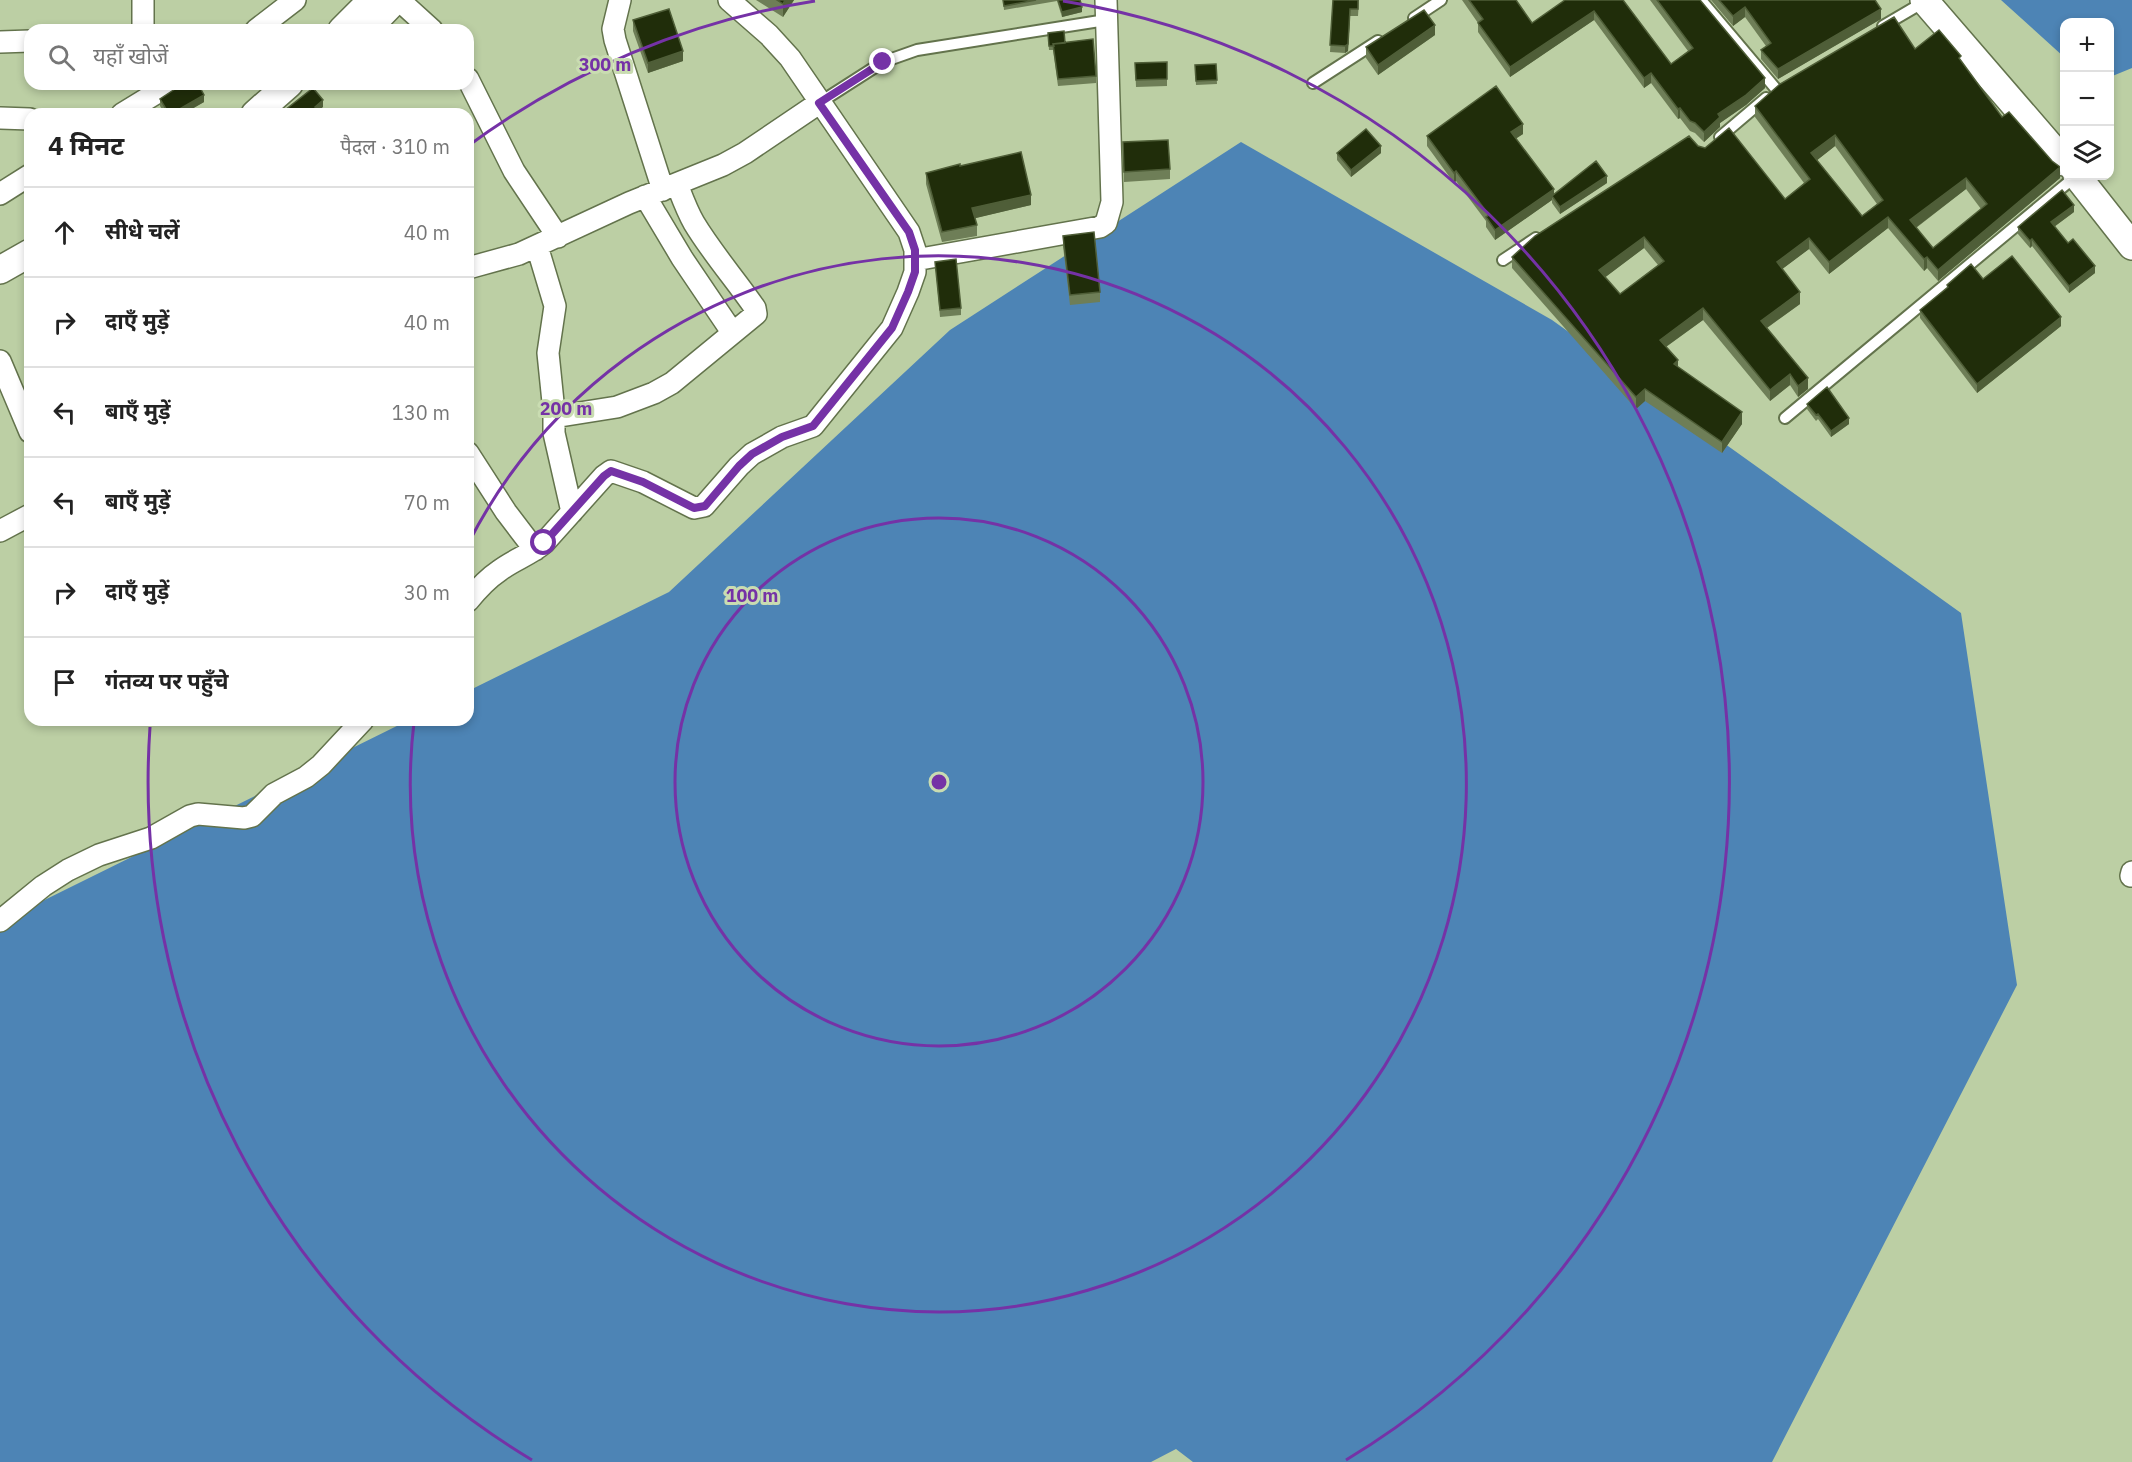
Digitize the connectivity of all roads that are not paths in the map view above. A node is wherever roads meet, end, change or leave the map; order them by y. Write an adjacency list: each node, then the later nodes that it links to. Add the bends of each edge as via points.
1 (143, 0): 11 (street)
2 (295, 0): 12 (street)
3 (372, 0): 13 (street)
4 (397, 0): 14 (street); 15 (street)
5 (620, 0): 38 (street, via 613,29 615,40)
6 (729, 0): 27 (street, via 790,58)
7 (1441, 0): 16 (lane)
8 (1701, 0): 33 (lane, via 1781,86)
9 (1924, 1): 17 (lane); 34 (street)
10 (1106, 10): 27 (lane, via 917,50 883,62); 45 (street, via 1112,202 1106,223)
11 (143, 24)
12 (264, 24)
13 (348, 24)
14 (372, 24)
15 (425, 24)
16 (1402, 26)
17 (1875, 31)
18 (1392, 32): 21 (lane)
19 (24, 41): 20 (street)
20 (0, 42)
21 (1313, 83)
22 (162, 90): 26 (street)
23 (282, 90): 29 (street)
24 (302, 90): 30 (street)
25 (474, 90): 41 (street, via 514,171)
26 (149, 99): 28 (street)
27 (819, 103): 38 (street, via 736,159); 45 (street, via 909,232)
28 (133, 108)
29 (262, 108)
30 (283, 108)
31 (0, 118): 32 (street)
32 (24, 119)
33 (1711, 145)
34 (2060, 157)
35 (24, 179): 39 (street)
36 (2071, 180): 55 (lane)
37 (2079, 180): 43 (street)
38 (661, 190): 41 (street); 51 (street, via 682,258); 51 (street, via 693,221 755,308 753,318)
39 (0, 194)
40 (1543, 233): 46 (lane)
41 (558, 237): 42 (street)
42 (537, 246): 47 (street); 53 (street, via 555,306 548,353)
43 (2132, 246)
44 (24, 256): 48 (street)
45 (915, 260): 57 (street, via 915,272 892,328 813,426 752,454 705,506 694,508 615,471 604,476)
46 (1503, 260)
47 (474, 267)
48 (0, 270)
49 (24, 274): 50 (street)
50 (0, 287)
51 (732, 332): 53 (street, via 672,383 631,404)
52 (0, 361): 54 (street)
53 (554, 417): 57 (street, via 556,445)
54 (24, 418)
55 (1785, 418)
56 (474, 462): 60 (street)
57 (572, 512): 60 (street)
58 (24, 518): 59 (street)
59 (0, 531)
60 (535, 550): 61 (street, via 500,569)
61 (474, 594)
62 (357, 726): 63 (street, via 321,765 274,794 252,816 189,816 151,838 68,870)
63 (0, 921)

